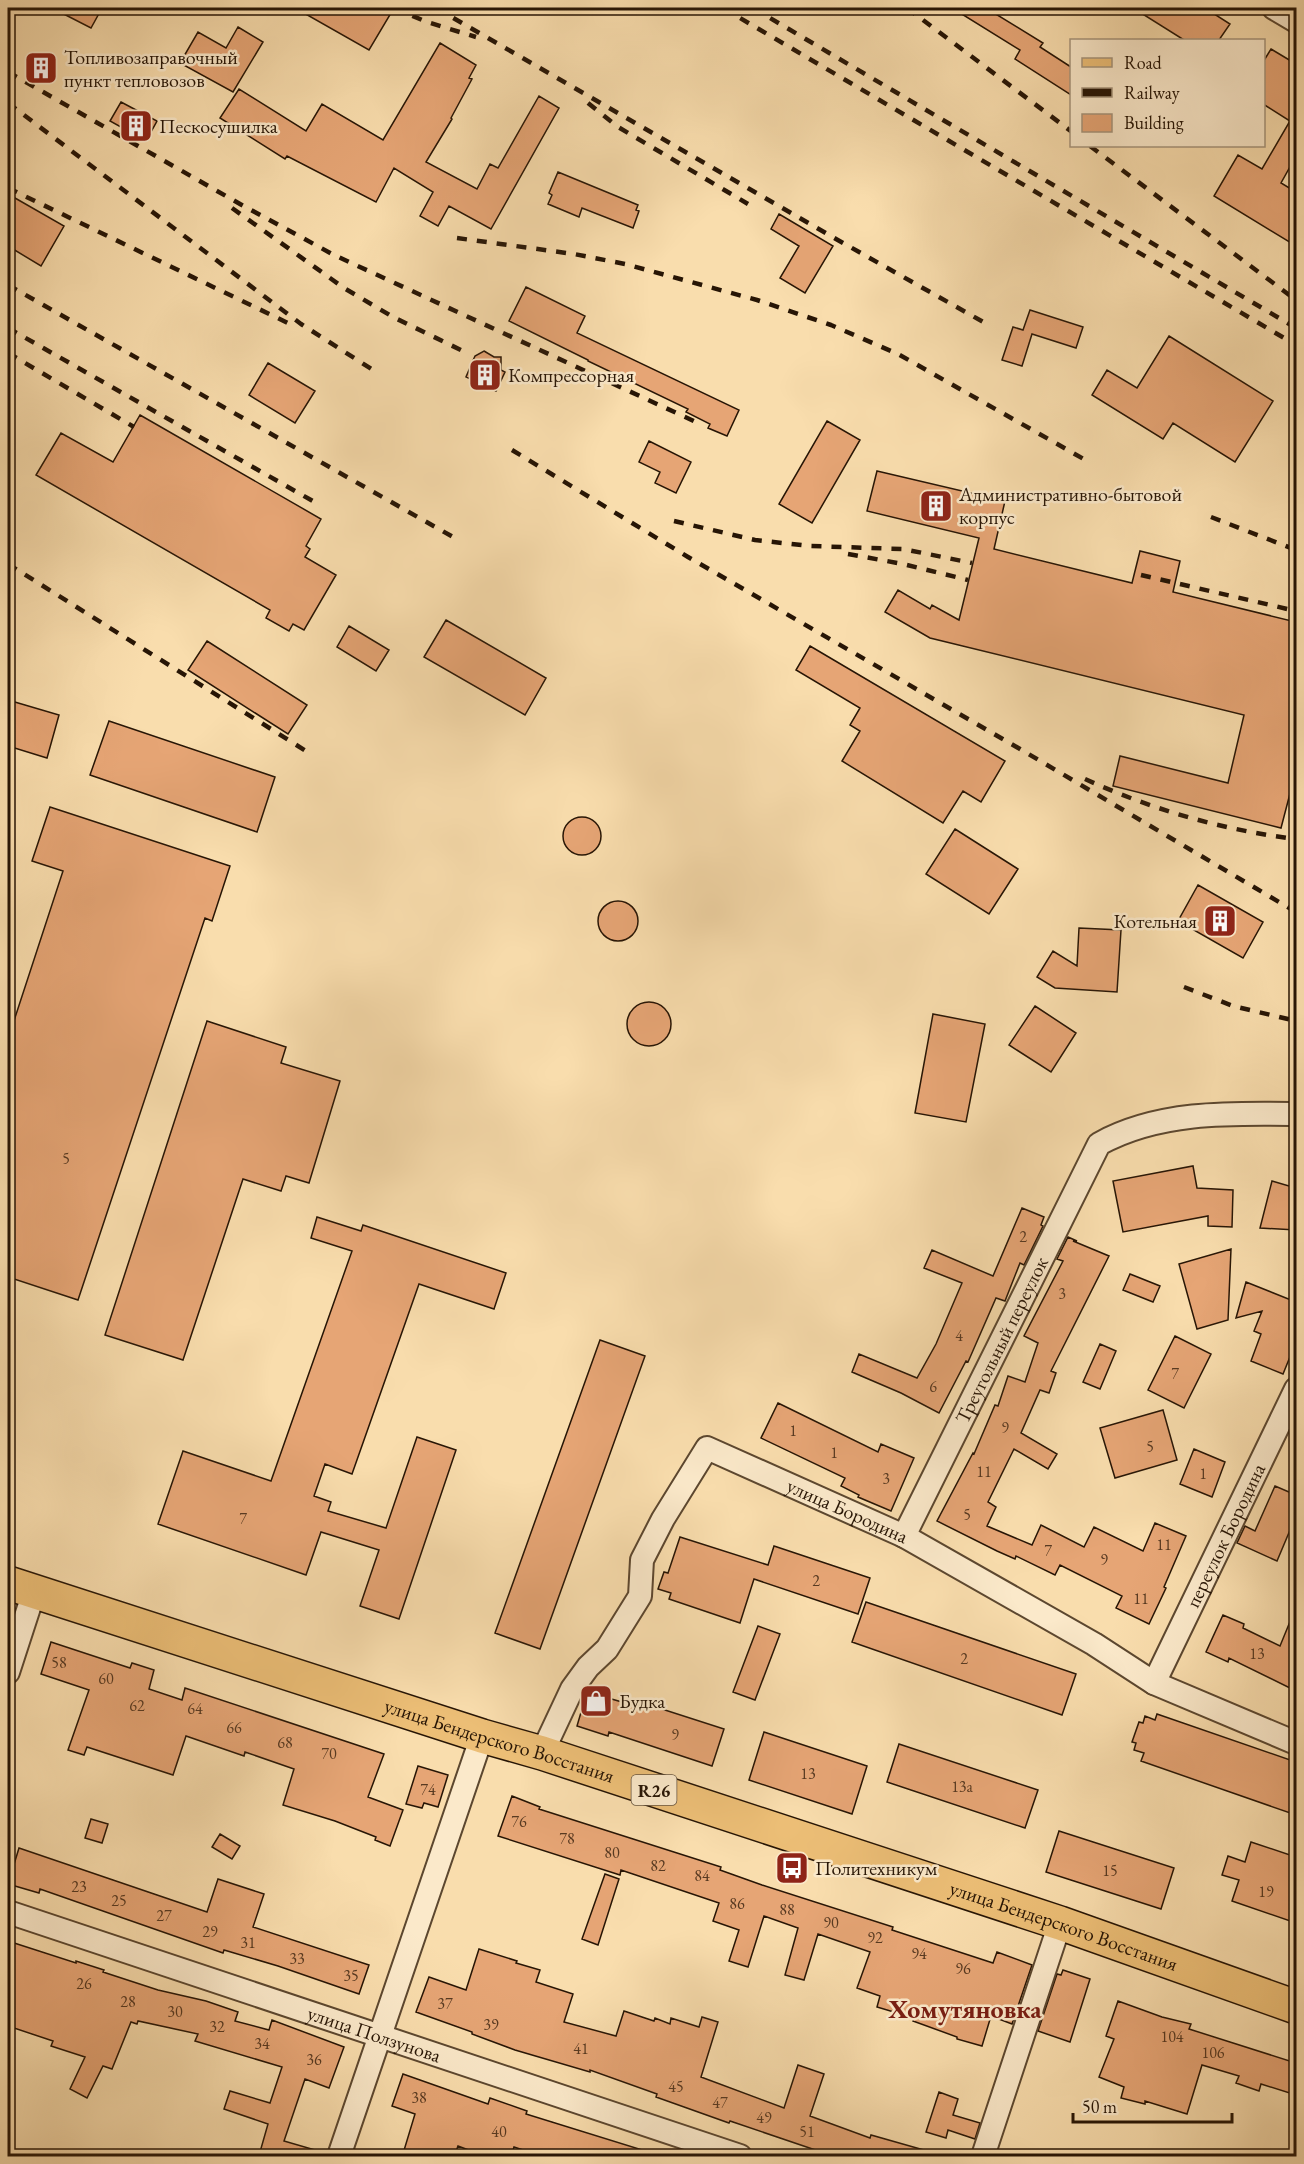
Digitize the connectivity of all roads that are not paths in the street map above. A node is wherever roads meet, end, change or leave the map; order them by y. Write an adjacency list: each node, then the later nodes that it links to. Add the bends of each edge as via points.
1 (1274, 8): 2 (street)
2 (1296, 21)
3 (1296, 1114): 5 (street, Треугольный переулок, via 1196,1116 1120,1132 1099,1144)
4 (1296, 1389): 8 (street, переулок Бородина)
5 (904, 1536): 8 (street, улица Бородина, via 1094,1644); 11 (street, улица Бородина, via 707,1448 642,1560 640,1596 607,1648 572,1689)
6 (21, 1588): 7 (street); 9 (main road, улица Бендерского Восстания / R26)
7 (8, 1672)
8 (1154, 1683): 10 (street, улица Бородина)
9 (482, 1736): 11 (main road, улица Бендерского Восстания / R26); 15 (street)
10 (1296, 1743)
11 (542, 1753): 13 (main road, улица Бендерского Восстания / R26)
12 (8, 1912): 15 (street, улица Ползунова)
13 (1060, 1923): 14 (main road, улица Бендерского Восстания / R26); 18 (street)
14 (1296, 2007)
15 (378, 2036): 16 (street); 17 (street, улица Ползунова)
16 (339, 2157)
17 (740, 2157)
18 (983, 2157)

